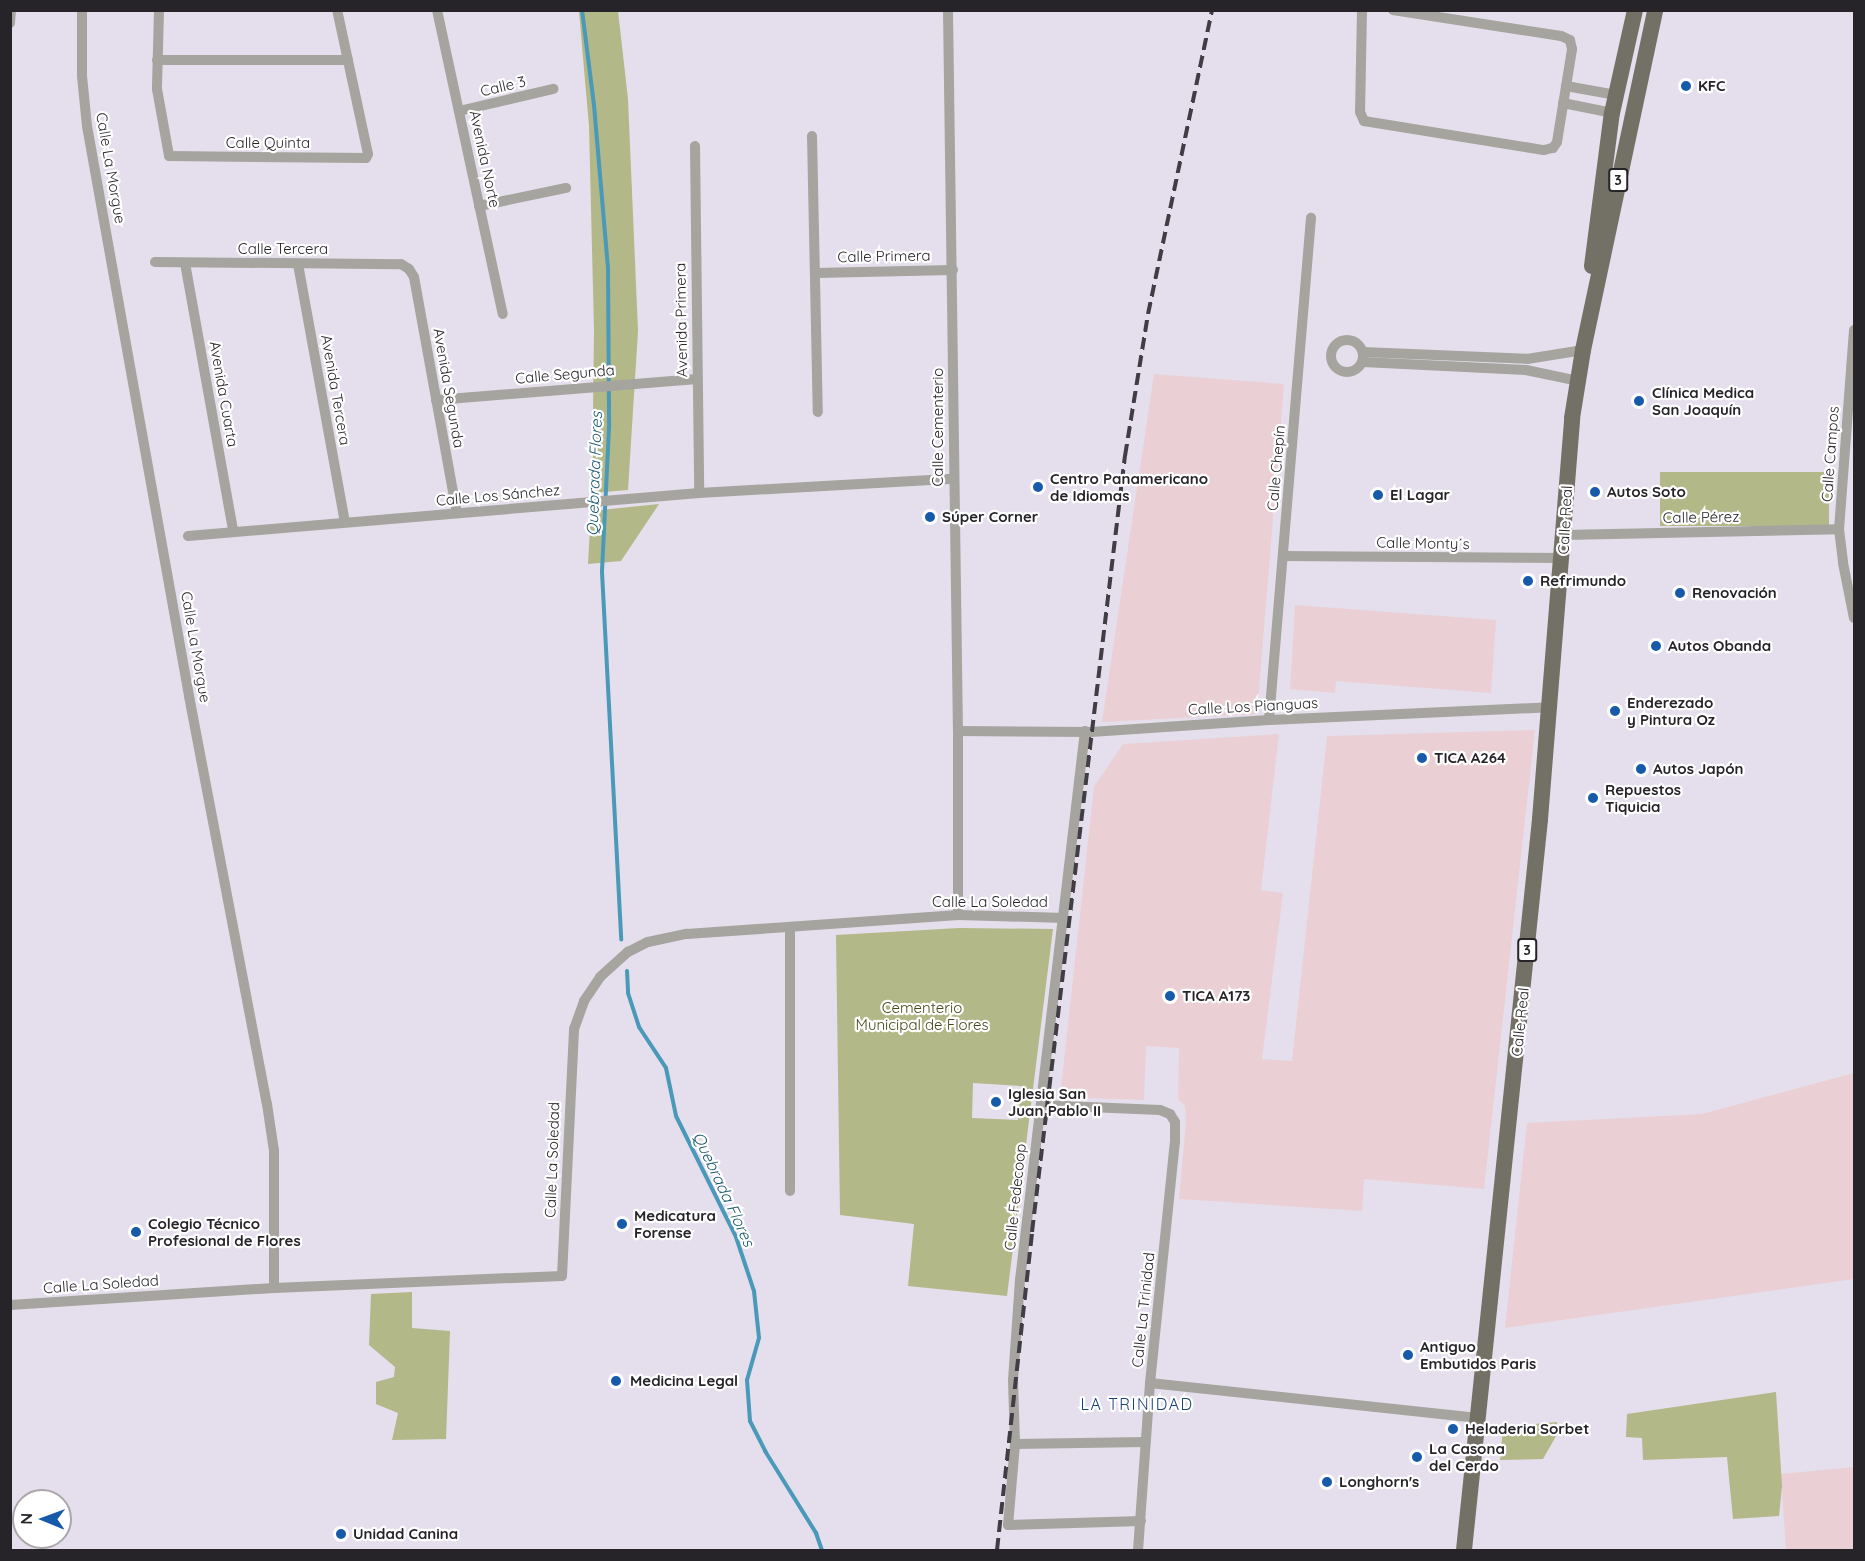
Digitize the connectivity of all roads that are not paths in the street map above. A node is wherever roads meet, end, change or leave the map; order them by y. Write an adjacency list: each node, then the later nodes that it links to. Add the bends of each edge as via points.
1 (11, 10): 11 (street)
2 (82, 10): 61 (street, Calle La Morgue, via 87,126 267,1104 274,1151)
3 (159, 10): 12 (street)
4 (337, 10): 13 (street)
5 (437, 10): 18 (street, Avenida Norte)
6 (948, 10): 29 (street, Calle Cementerio)
7 (1362, 10): 17 (street, via 1360,112 1364,121 1545,150 1557,142)
8 (1393, 10): 14 (street, via 1561,36 1570,40 1572,50)
9 (1635, 10): 16 (main road, Calle Real / 3)
10 (1655, 10): 33 (main road, Calle Real / 3)
11 (10, 23)
12 (157, 60): 13 (street); 13 (street, Calle Quinta, via 157,88 168,156 366,159)
13 (348, 60)
14 (1566, 86): 16 (street); 17 (street)
15 (553, 90): 18 (street, Calle 3)
16 (1616, 95): 19 (main road, Calle Real / 3)
17 (1563, 103): 19 (street)
18 (459, 111): 23 (street, Avenida Norte)
19 (1612, 113): 33 (main road, Calle Real / 3)
20 (812, 136): 30 (street)
21 (695, 146): 36 (street, Avenida Primera)
22 (566, 188): 23 (street)
23 (479, 206): 31 (street, Avenida Norte)
24 (1311, 218): 48 (street, Calle Chepín)
25 (155, 262): 26 (street, Calle Tercera)
26 (185, 263): 27 (street, Calle Tercera); 45 (street, Avenida Cuarta)
27 (298, 264): 28 (street, Calle Tercera, via 400,264); 43 (street, Avenida Tercera)
28 (409, 269): 38 (street, Avenida Segunda, via 414,276)
29 (953, 270): 30 (street, Calle Primera); 40 (street, Calle Cementerio)
30 (816, 273): 39 (street)
31 (503, 314)
32 (1854, 330): 44 (street, Calle Campos)
33 (1583, 350): 35 (street); 37 (main road, Calle Real / 3)
34 (1363, 357): 35 (street)
35 (1526, 365): 37 (street)
36 (697, 379): 38 (street, Calle Segunda); 41 (street, Avenida Primera)
37 (1578, 381): 46 (main road, Calle Real / 3)
38 (436, 400): 42 (street, Avenida Segunda)
39 (818, 412)
40 (953, 479): 41 (street, Calle Los Sánchez); 54 (street, Calle Cementerio)
41 (699, 493): 42 (street, Calle Los Sánchez)
42 (457, 513): 43 (street, Calle Los Sánchez)
43 (345, 522): 45 (street, Calle Los Sánchez)
44 (1839, 529): 46 (street, Calle Pérez); 50 (street, Calle Campos)
45 (233, 531): 47 (street, Calle Los Sánchez)
46 (1563, 535): 49 (main road, Calle Real / 3)
47 (188, 536)
48 (1283, 556): 49 (street, Calle Monty´s); 53 (street, Calle Chepín)
49 (1563, 558): 52 (main road, Calle Real / 3)
50 (1850, 580): 51 (street, Calle Campos)
51 (1854, 618)
52 (1550, 707): 53 (street, Calle Los Pianguas); 64 (main road, Calle Real / 3)
53 (1269, 720): 55 (street, Calle Los Pianguas)
54 (958, 731): 55 (street, Calle Los Pianguas); 56 (street, Calle Cementerio)
55 (1084, 731): 57 (street, Calle Fedecoop)
56 (958, 915): 57 (street, Calle La Soledad); 58 (street, Calle La Soledad)
57 (1064, 918): 59 (street, Calle Fedecoop)
58 (790, 927): 60 (street); 61 (street, Calle La Soledad, via 687,934 648,942 613,963 590,993 574,1029 562,1276)
59 (1041, 1105): 63 (street, Calle La Trinidad, via 1160,1110 1170,1114 1174,1122); 66 (street, Calle Fedecoop, via 1014,1350)
60 (790, 1191)
61 (274, 1288): 62 (street, Calle La Soledad)
62 (10, 1305)
63 (1150, 1383): 64 (street, Calle La Trinidad); 65 (street)
64 (1479, 1418): 69 (main road, Calle Real / 3)
65 (1145, 1442): 66 (street); 67 (street)
66 (1016, 1444): 67 (street, Calle Fedecoop, via 1008,1525)
67 (1141, 1521): 68 (street)
68 (1138, 1551)
69 (1464, 1551)

